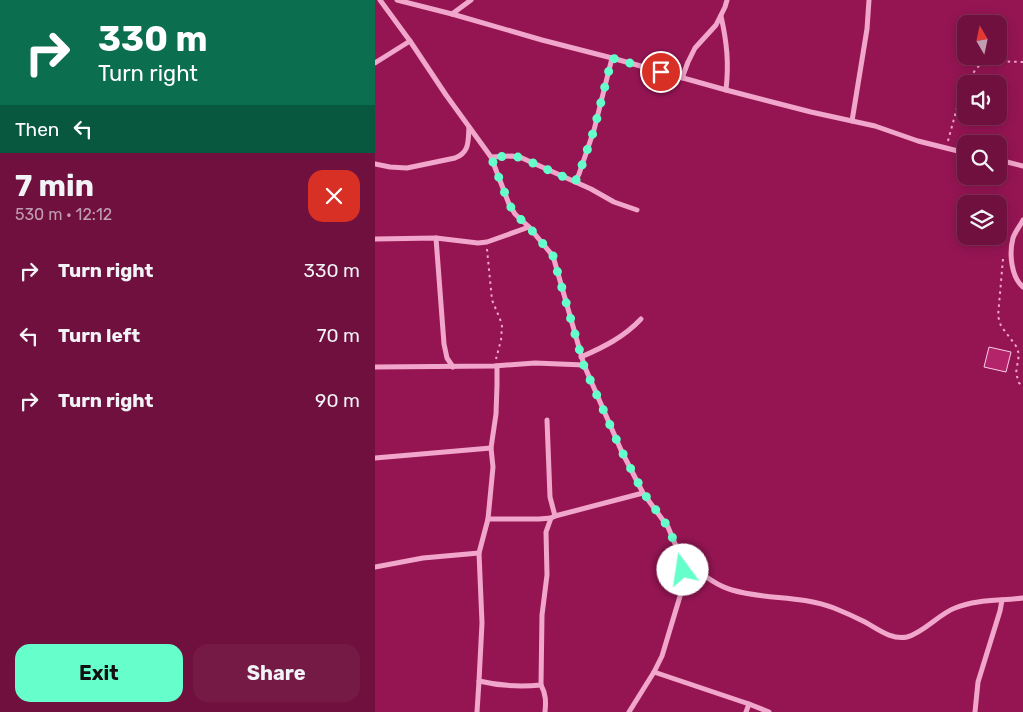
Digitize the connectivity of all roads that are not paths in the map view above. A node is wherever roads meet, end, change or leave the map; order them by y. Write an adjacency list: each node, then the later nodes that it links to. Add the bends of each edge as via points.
1 (380, 0): 8 (street)
2 (397, 0): 6 (street)
3 (471, 0): 6 (street)
4 (727, 0): 7 (street)
5 (869, 0): 13 (street)
6 (452, 14): 9 (street)
7 (721, 15): 11 (street, via 695,48); 12 (street, via 727,51)
8 (410, 41): 10 (street); 14 (street)
9 (612, 58): 11 (street); 20 (street, via 594,130)
10 (375, 63)
11 (682, 78): 12 (street)
12 (726, 90): 13 (street)
13 (852, 121): 15 (street)
14 (469, 127): 16 (street); 18 (street, via 467,148 455,158 407,168)
15 (957, 151)
16 (491, 157): 20 (street, via 522,158); 23 (street, via 509,204)
17 (1007, 162): 19 (street)
18 (375, 164)
19 (1023, 166)
20 (575, 182): 21 (street)
21 (637, 210)
22 (1023, 220): 26 (street, via 1011,250 1015,276)
23 (529, 227): 24 (street, via 487,242); 28 (street, via 553,256)
24 (436, 238): 25 (street); 32 (street, via 444,344)
25 (375, 239)
26 (1023, 287)
27 (641, 319): 28 (street, via 619,338)
28 (581, 357): 30 (street)
29 (495, 366): 30 (street, via 535,363); 32 (street); 34 (street, via 497,414)
30 (584, 366): 36 (street)
31 (375, 367): 32 (street)
32 (453, 367)
33 (547, 420): 37 (street, via 549,497)
34 (491, 448): 35 (street); 38 (street, via 493,467)
35 (375, 458)
36 (643, 492): 37 (street); 40 (street, via 668,527)
37 (553, 517): 38 (street); 46 (street, via 546,532)
38 (488, 519): 39 (street)
39 (479, 553): 41 (street, via 423,558); 45 (street, via 482,623)
40 (681, 558): 43 (street, via 715,583 731,590 820,603 897,638 915,634 957,607); 44 (street, via 684,583)
41 (375, 567)
42 (1023, 598): 43 (street)
43 (1002, 600): 53 (street, via 978,682)
44 (654, 672): 47 (street); 50 (street)
45 (479, 681): 46 (street, via 524,687); 48 (street)
46 (541, 685): 49 (street, via 546,700)
47 (749, 704): 51 (street); 52 (street)
48 (477, 712)
49 (545, 712)
50 (629, 712)
51 (746, 712)
52 (769, 712)
53 (975, 712)

